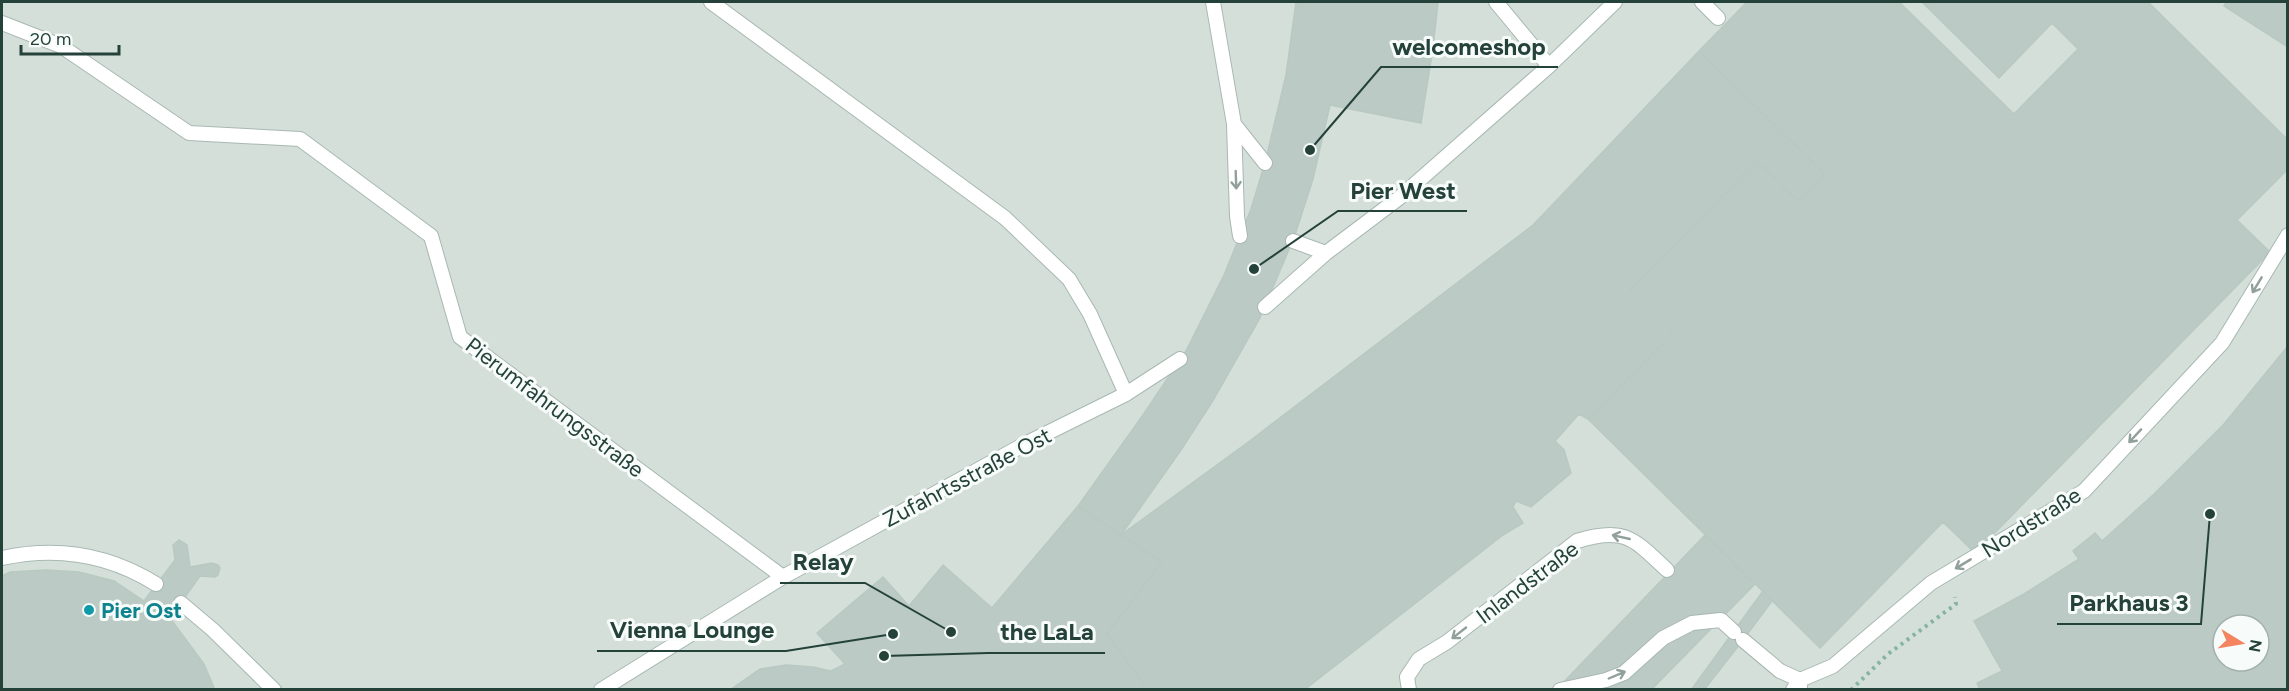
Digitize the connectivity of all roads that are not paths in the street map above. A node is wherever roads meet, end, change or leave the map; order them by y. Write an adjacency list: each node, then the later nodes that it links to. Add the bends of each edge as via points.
1 (711, 2): 17 (lane, via 1013,225 1069,279 1090,314)
2 (1213, 2): 9 (lane)
3 (1496, 2): 8 (lane)
4 (1615, 2): 8 (lane)
5 (1702, 2): 6 (lane)
6 (1718, 18)
7 (2, 23): 20 (lane, Pierumfahrungsstraße, via 61,46 189,134 300,139 431,236 460,337)
8 (1550, 66): 14 (lane, via 1399,198)
9 (1234, 124): 10 (lane); 12 (lane, one-way to 12)
10 (1265, 164)
11 (2288, 235): 23 (lane, Nordstraße, one-way to 23, via 2222,344 2084,491 1931,583 1833,666)
12 (1240, 236)
13 (1293, 241): 14 (lane)
14 (1326, 253): 15 (lane)
15 (1265, 307)
16 (1180, 359): 17 (lane, Zufahrtsstraße Ost)
17 (1126, 394): 20 (lane, Zufahrtsstraße Ost, via 1025,444)
18 (2, 558): 21 (lane, via 54,551 84,554 140,573)
19 (1668, 570): 26 (lane, Inlandstraße, one-way to 26, via 1636,541 1621,535 1600,534 1577,541 1447,642 1419,659 1407,677)
20 (783, 577): 25 (lane, Zufahrtsstraße Ost)
21 (156, 584)
22 (182, 603): 24 (lane)
23 (1798, 687): 27 (lane, one-way to 23, via 1624,673 1663,638 1692,623 1721,620)
24 (274, 690)
25 (601, 690)
26 (1409, 690)
27 (1560, 690)

